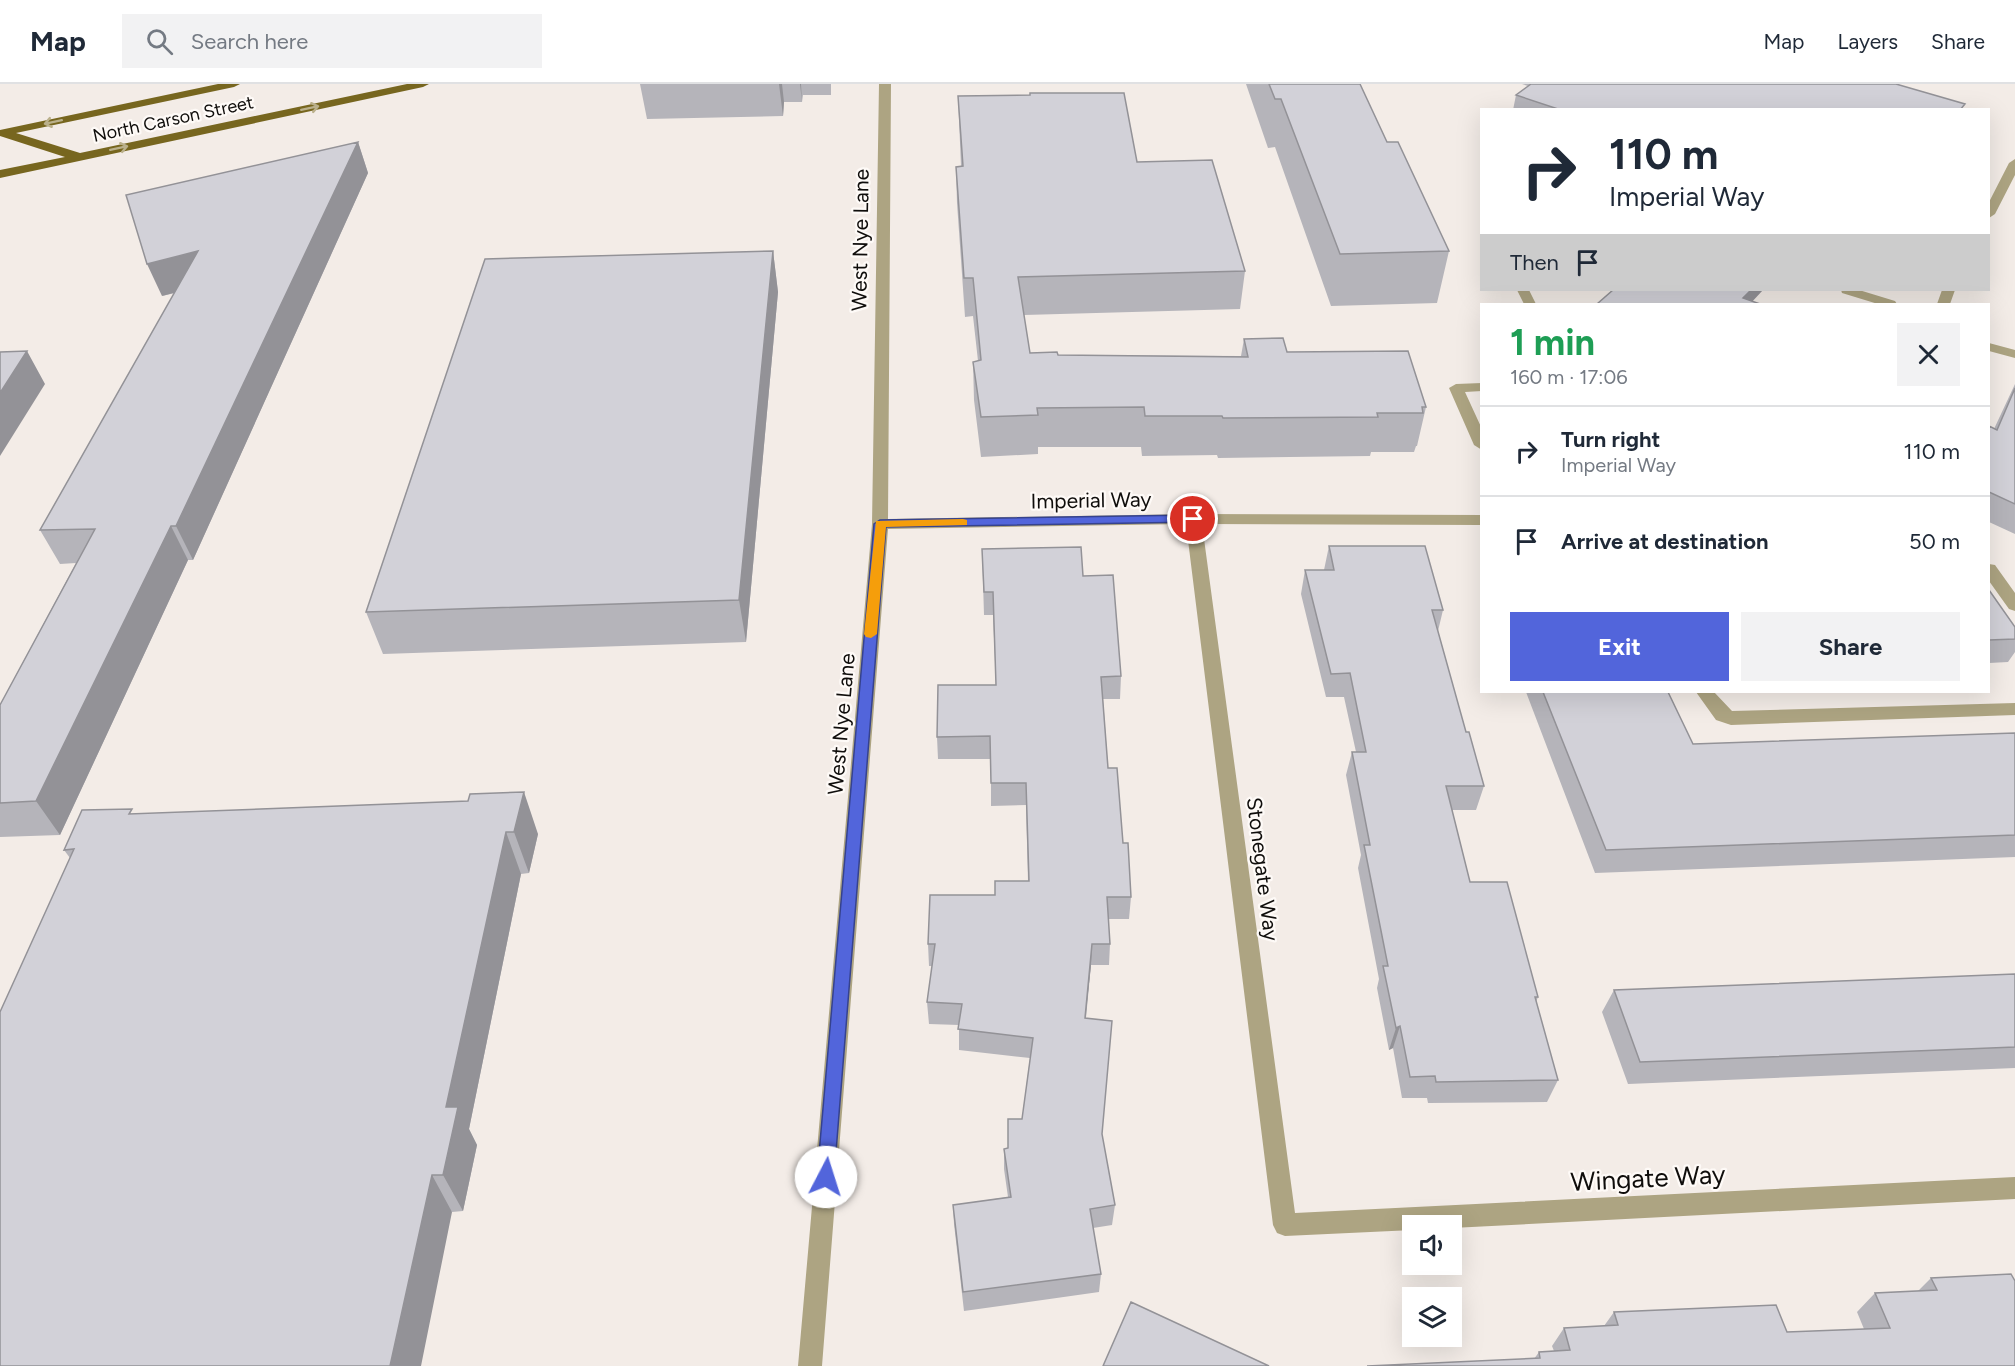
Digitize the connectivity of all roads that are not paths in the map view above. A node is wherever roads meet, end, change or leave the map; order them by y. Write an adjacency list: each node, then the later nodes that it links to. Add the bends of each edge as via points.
1 (234, 84): 4 (main road, North Carson Street, one-way to 4)
2 (423, 84): 5 (main road, North Carson Street, one-way to 2)
3 (885, 84): 17 (street, West Nye Lane)
4 (0, 131): 5 (main road)
5 (78, 157): 7 (main road, North Carson Street)
6 (2015, 163): 8 (street)
7 (0, 174)
8 (1990, 212)
9 (1850, 291): 10 (street)
10 (1887, 303)
11 (1990, 347): 12 (street)
12 (2015, 354)
13 (1480, 387): 14 (street, via 1456,388)
14 (1480, 441)
15 (1193, 519): 16 (street, Imperial Way); 17 (street, Imperial Way); 23 (street, Stonegate Way)
16 (1480, 520)
17 (880, 524): 24 (street, West Nye Lane)
18 (1990, 570): 19 (street)
19 (2015, 605)
20 (1706, 693): 21 (street, via 1722,715 1731,718)
21 (2015, 709)
22 (2015, 1188): 23 (street, Wingate Way)
23 (1285, 1225)
24 (810, 1366)

